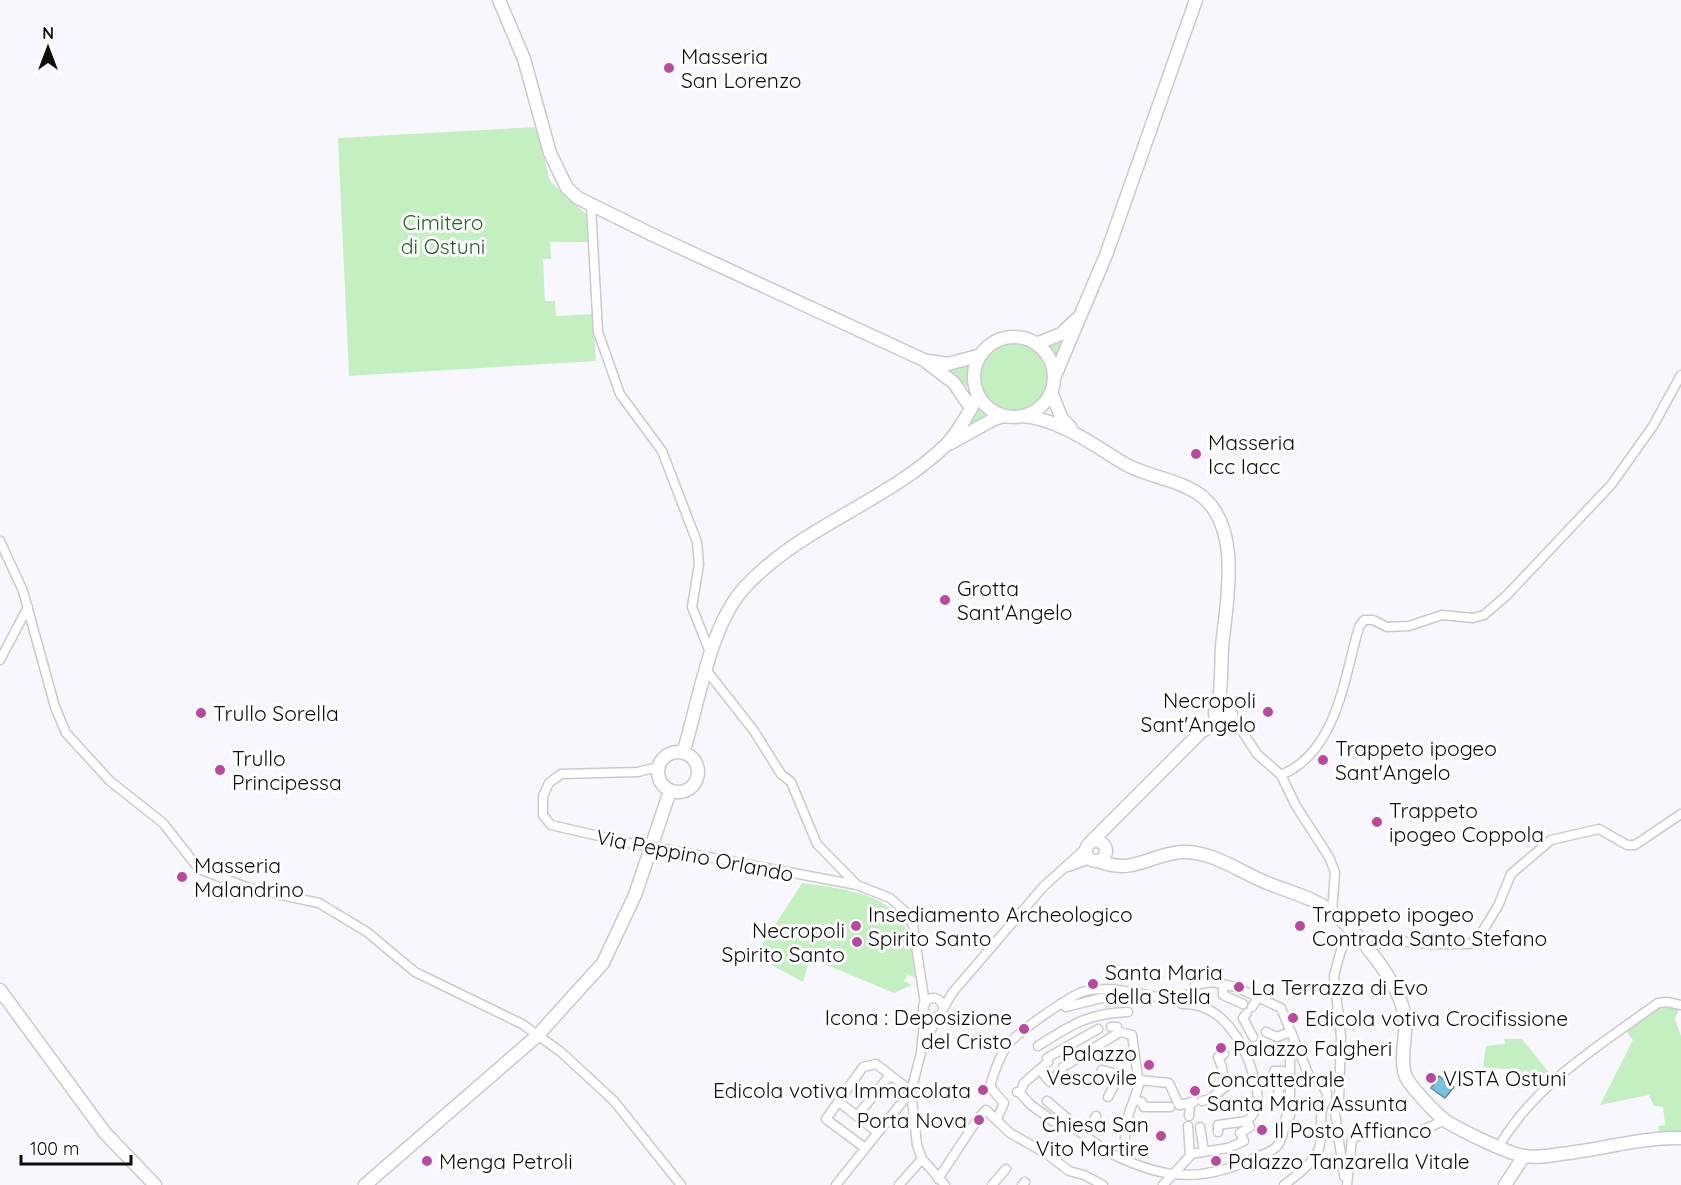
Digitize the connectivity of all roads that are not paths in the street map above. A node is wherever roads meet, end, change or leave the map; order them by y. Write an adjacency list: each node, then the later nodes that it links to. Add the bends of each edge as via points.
1 (499, 0): 3 (street, via 559,174 567,188)
2 (1196, 0): 4 (street)
3 (591, 206): 7 (street); 20 (street, via 598,332 620,394 662,451 697,542 699,564 692,607)
4 (1085, 311): 5 (street, via 1061,334); 9 (street)
5 (1036, 344): 6 (street, via 1006,338); 9 (street, via 1046,353)
6 (981, 355): 7 (street, via 948,364); 12 (street, via 974,373)
7 (924, 360): 10 (street)
8 (1681, 375): 26 (street, via 1653,426 1611,485 1506,597 1484,615 1442,615 1409,626 1387,627 1364,620 1334,713 1322,737 1311,756)
9 (1054, 378): 11 (street)
10 (954, 383): 12 (street); 13 (street)
11 (1051, 392): 15 (street, via 1035,412); 16 (street, via 1062,418)
12 (977, 394): 13 (street); 14 (street, via 994,412)
13 (971, 408): 17 (street)
14 (1004, 416): 15 (street); 17 (street)
15 (1022, 416): 16 (street, via 1053,422)
16 (1080, 438): 23 (street, via 1132,468 1187,486 1215,512 1228,552 1230,581 1221,660)
17 (945, 446): 20 (street, via 903,480 786,550 744,588 720,625)
18 (0, 541): 19 (street)
19 (28, 607): 21 (street); 49 (street, via 55,707 66,733 110,781 163,823 199,869 249,888 319,903 338,912 415,972 509,1016)
20 (711, 655): 22 (street)
21 (0, 660)
22 (707, 671): 24 (street); 30 (street, via 790,782 817,844)
23 (1223, 714): 26 (street); 29 (street, via 1107,826)
24 (682, 753): 25 (street, via 670,754); 27 (street, via 689,755 697,766 697,779 689,789)
25 (658, 767): 27 (street, via 658,779); 30 (street, Via Peppino Orlando, bridge, via 638,772 561,774 549,783 543,796 543,815 551,825 630,843)
26 (1281, 775): 31 (street, via 1335,872)
27 (670, 791): 49 (street, via 635,895 603,963)
28 (1681, 814): 33 (street, via 1635,845 1627,845 1599,829 1551,840 1511,874 1481,936 1469,944 1386,940)
29 (1096, 851): 31 (street, via 1119,866 1191,853 1241,868 1270,884 1300,893); 36 (street, Via Peppino Orlando, via 1062,869 1043,887)
30 (857, 885): 39 (street, Via Peppino Orlando, via 890,898 908,914 914,926)
31 (1332, 912): 32 (street)
32 (1351, 930): 33 (street); 70 (street, via 1334,976 1341,1073 1339,1101)
33 (1370, 949): 80 (street, via 1403,1010 1407,1078)
34 (1223, 984): 37 (street); 41 (street, via 1208,982 1195,985 1186,996 1159,998 1107,988 1079,993); 43 (street, via 1223,995)
35 (0, 990): 100 (street, via 105,1133)
36 (953, 992): 39 (street); 45 (street, Via Peppino Orlando)
37 (1259, 996): 43 (street); 48 (street, via 1281,1008)
38 (1120, 999): 41 (street)
39 (928, 1002): 45 (street); 45 (street, via 932,1017); 54 (street, Via Peppino Orlando)
40 (1182, 1004): 51 (street, via 1207,1009)
41 (1062, 1005): 79 (street, via 1021,1032 1005,1049 990,1087 1005,1103)
42 (1681, 1005): 90 (street, via 1658,1003 1562,1073 1530,1102)
43 (1247, 1008): 51 (street, via 1243,1018 1255,1036)
44 (1128, 1012): 52 (street, via 1082,1019)
45 (940, 1013): 54 (street, Via Peppino Orlando)
46 (1098, 1029): 57 (street, via 1047,1058)
47 (1266, 1032): 50 (street)
48 (1290, 1032): 50 (street); 53 (street)
49 (537, 1036): 101 (street); 102 (street, via 561,1052 614,1101)
50 (1277, 1036): 53 (street)
51 (1243, 1044): 65 (street)
52 (1038, 1046)
53 (1293, 1050): 70 (street, via 1310,1078 1319,1080); 98 (street, via 1290,1116 1276,1150 1214,1172 1189,1176)
54 (921, 1053): 66 (street, Via Peppino Orlando)
55 (1224, 1054): 73 (street, via 1218,1057 1225,1087)
56 (1063, 1067): 63 (street, via 1120,1032 1131,1035)
57 (1040, 1070): 62 (street, via 1050,1082); 83 (street, via 1018,1092)
58 (1102, 1070): 60 (street)
59 (1283, 1071): 64 (street, via 1274,1071)
60 (1120, 1074): 63 (street); 67 (street)
61 (890, 1075): 66 (street); 72 (street, via 876,1064 863,1067); 76 (street)
62 (1057, 1075)
63 (1139, 1080): 69 (street); 74 (street, via 1169,1083)
64 (1270, 1080): 65 (street); 68 (street)
65 (1256, 1084): 81 (street, via 1258,1109)
66 (911, 1091): 88 (street); 96 (street, Via Peppino Orlando)
67 (1108, 1097)
68 (1280, 1099)
69 (1135, 1100): 74 (street, via 1144,1107); 92 (street)
70 (1329, 1100): 108 (street, via 1323,1105 1318,1152); 109 (street)
71 (1047, 1101): 98 (street, via 1070,1125 1100,1147 1140,1168)
72 (839, 1102): 76 (street); 91 (street, via 826,1119)
73 (1195, 1102): 74 (street); 78 (street)
74 (1173, 1105)
75 (984, 1113): 79 (street)
76 (857, 1116): 88 (street)
77 (1096, 1116): 87 (street)
78 (1189, 1116)
79 (997, 1119): 106 (street, via 1010,1133 1069,1171)
80 (1444, 1120): 90 (street); 109 (street, via 1406,1133 1360,1134 1352,1139)
81 (1247, 1121): 86 (street); 93 (street, via 1250,1127 1240,1132 1244,1141)
82 (975, 1123): 99 (street)
83 (1057, 1124)
84 (1188, 1126): 94 (street)
85 (1200, 1127): 93 (street)
86 (1218, 1129)
87 (1099, 1130)
88 (877, 1132): 91 (street)
89 (1681, 1138): 95 (street)
90 (1499, 1146): 95 (street)
91 (865, 1148): 103 (street)
92 (1123, 1150)
93 (1204, 1151): 94 (street)
94 (1191, 1154): 98 (street)
95 (1524, 1156): 110 (street)
96 (922, 1159): 99 (street, Via Peppino Orlando); 104 (street)
97 (1006, 1169): 105 (street)
98 (1175, 1173): 107 (street)
99 (942, 1183)
100 (155, 1185)
101 (365, 1185)
102 (681, 1185)
103 (836, 1185)
104 (899, 1185)
105 (992, 1185)
106 (1103, 1185)
107 (1163, 1185)
108 (1284, 1185)
109 (1346, 1185)
110 (1505, 1185)

